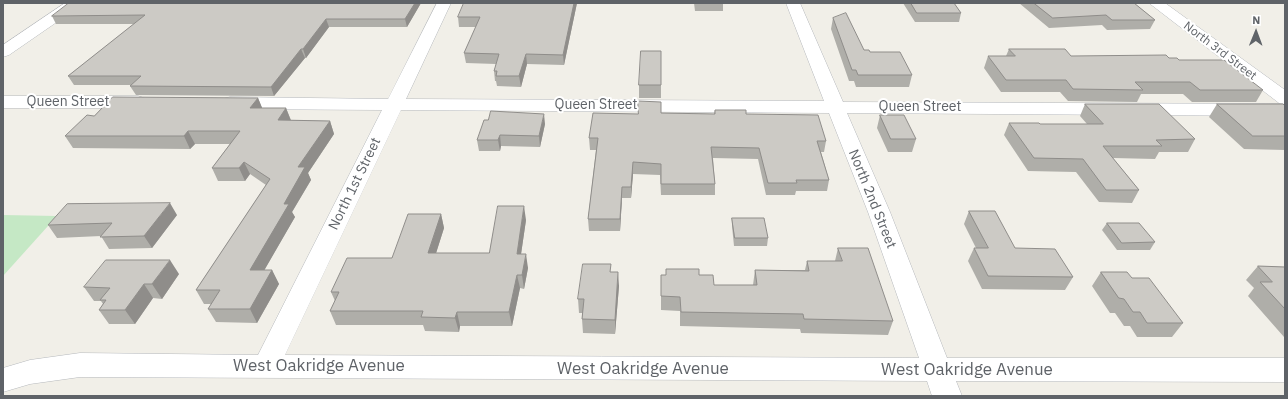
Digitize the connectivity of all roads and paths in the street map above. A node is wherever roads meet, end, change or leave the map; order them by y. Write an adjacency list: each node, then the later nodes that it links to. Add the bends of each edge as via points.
1 (75, 3): 5 (street)
2 (444, 3): 10 (street, North 1st Street)
3 (793, 3): 11 (street, North 2nd Street)
4 (1156, 3): 6 (street, North 3rd Street)
5 (3, 52)
6 (1285, 99)
7 (3, 102): 8 (street, Queen Street)
8 (154, 103)
9 (210, 103): 10 (street, Queen Street)
10 (395, 104): 11 (street, Queen Street); 13 (street, North 1st Street)
11 (835, 106): 12 (street, Queen Street); 14 (street, North 2nd Street, via 879,212)
12 (1285, 110)
13 (266, 366): 14 (street, West Oakridge Avenue); 16 (street, West Oakridge Avenue, via 80,365 30,372)
14 (937, 370): 15 (street, West Oakridge Avenue); 17 (street, North 2nd Street)
15 (1285, 370)
16 (3, 380)
17 (947, 396)

